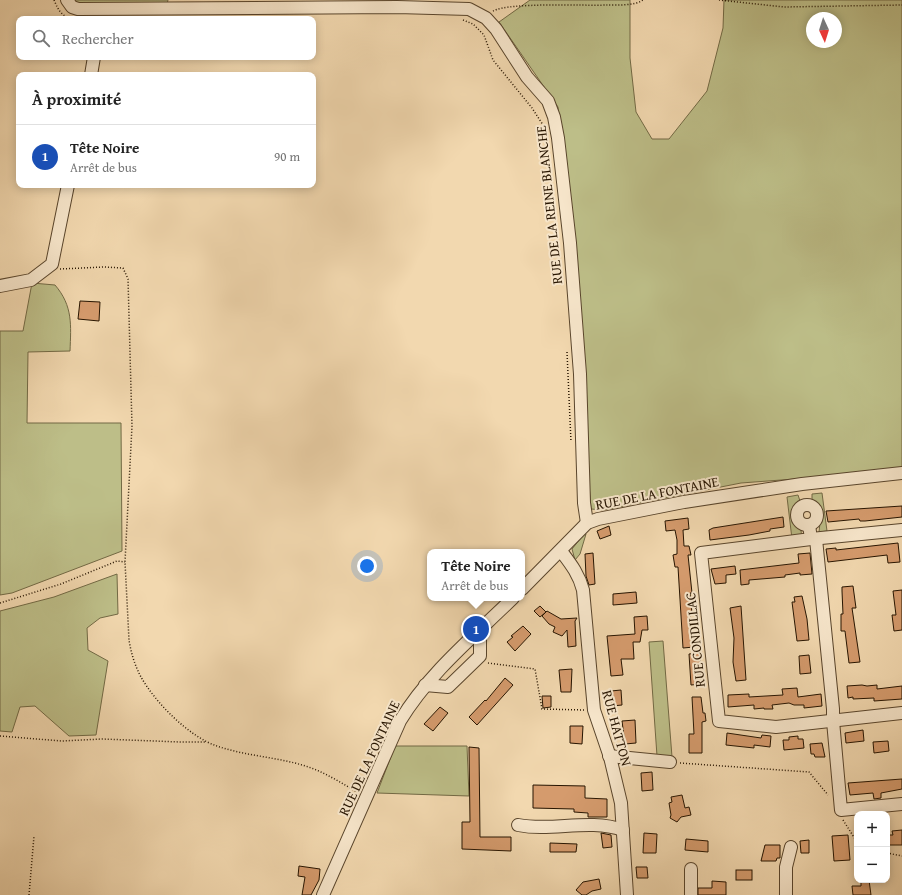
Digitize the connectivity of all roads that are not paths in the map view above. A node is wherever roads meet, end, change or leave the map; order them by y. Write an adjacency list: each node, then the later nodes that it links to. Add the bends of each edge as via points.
1 (68, 0): 2 (street, RUE DE LA REINE BLANCHE, via 72,7)
2 (102, 14): 9 (street, RUE DE LA REINE BLANCHE, via 405,7 469,8 486,18 527,77 548,101 555,124 570,243 580,374 584,503)
3 (94, 60): 4 (street)
4 (92, 72)
5 (67, 188): 6 (street, via 52,264 31,280)
6 (0, 286)
7 (902, 473): 8 (street, RUE DE LA FONTAINE)
8 (802, 484): 9 (street, RUE DE LA FONTAINE, via 684,502); 11 (street, via 806,505 800,508 797,517 800,522 809,525)
9 (587, 523): 12 (street, RUE DE LA FONTAINE)
10 (902, 530): 11 (street, RUE CONDILLAC)
11 (816, 539): 18 (street, via 828,664 834,671); 18 (street, RUE CONDILLAC, via 701,553 719,722 776,727)
12 (561, 551): 13 (street, RUE DE LA FONTAINE); 19 (street, RUE HATTON, via 581,580 594,710)
13 (525, 587)
14 (510, 601): 15 (street, RUE DE LA FONTAINE)
15 (480, 631): 16 (street, RUE DE LA FONTAINE); 16 (street, via 480,656 475,661 448,686)
16 (425, 685): 27 (street, RUE DE LA FONTAINE, via 400,721)
17 (902, 713): 18 (street)
18 (836, 720): 21 (street, via 841,810)
19 (609, 756): 20 (street); 24 (street, RUE HATTON, via 621,803)
20 (670, 762)
21 (897, 805): 22 (street)
22 (902, 813)
23 (518, 825): 24 (street, via 532,828 588,824 612,826)
24 (623, 830): 28 (street, RUE HATTON)
25 (791, 847): 30 (street, via 786,867)
26 (691, 869): 29 (street)
27 (323, 895)
28 (627, 895)
29 (691, 895)
30 (786, 895)

